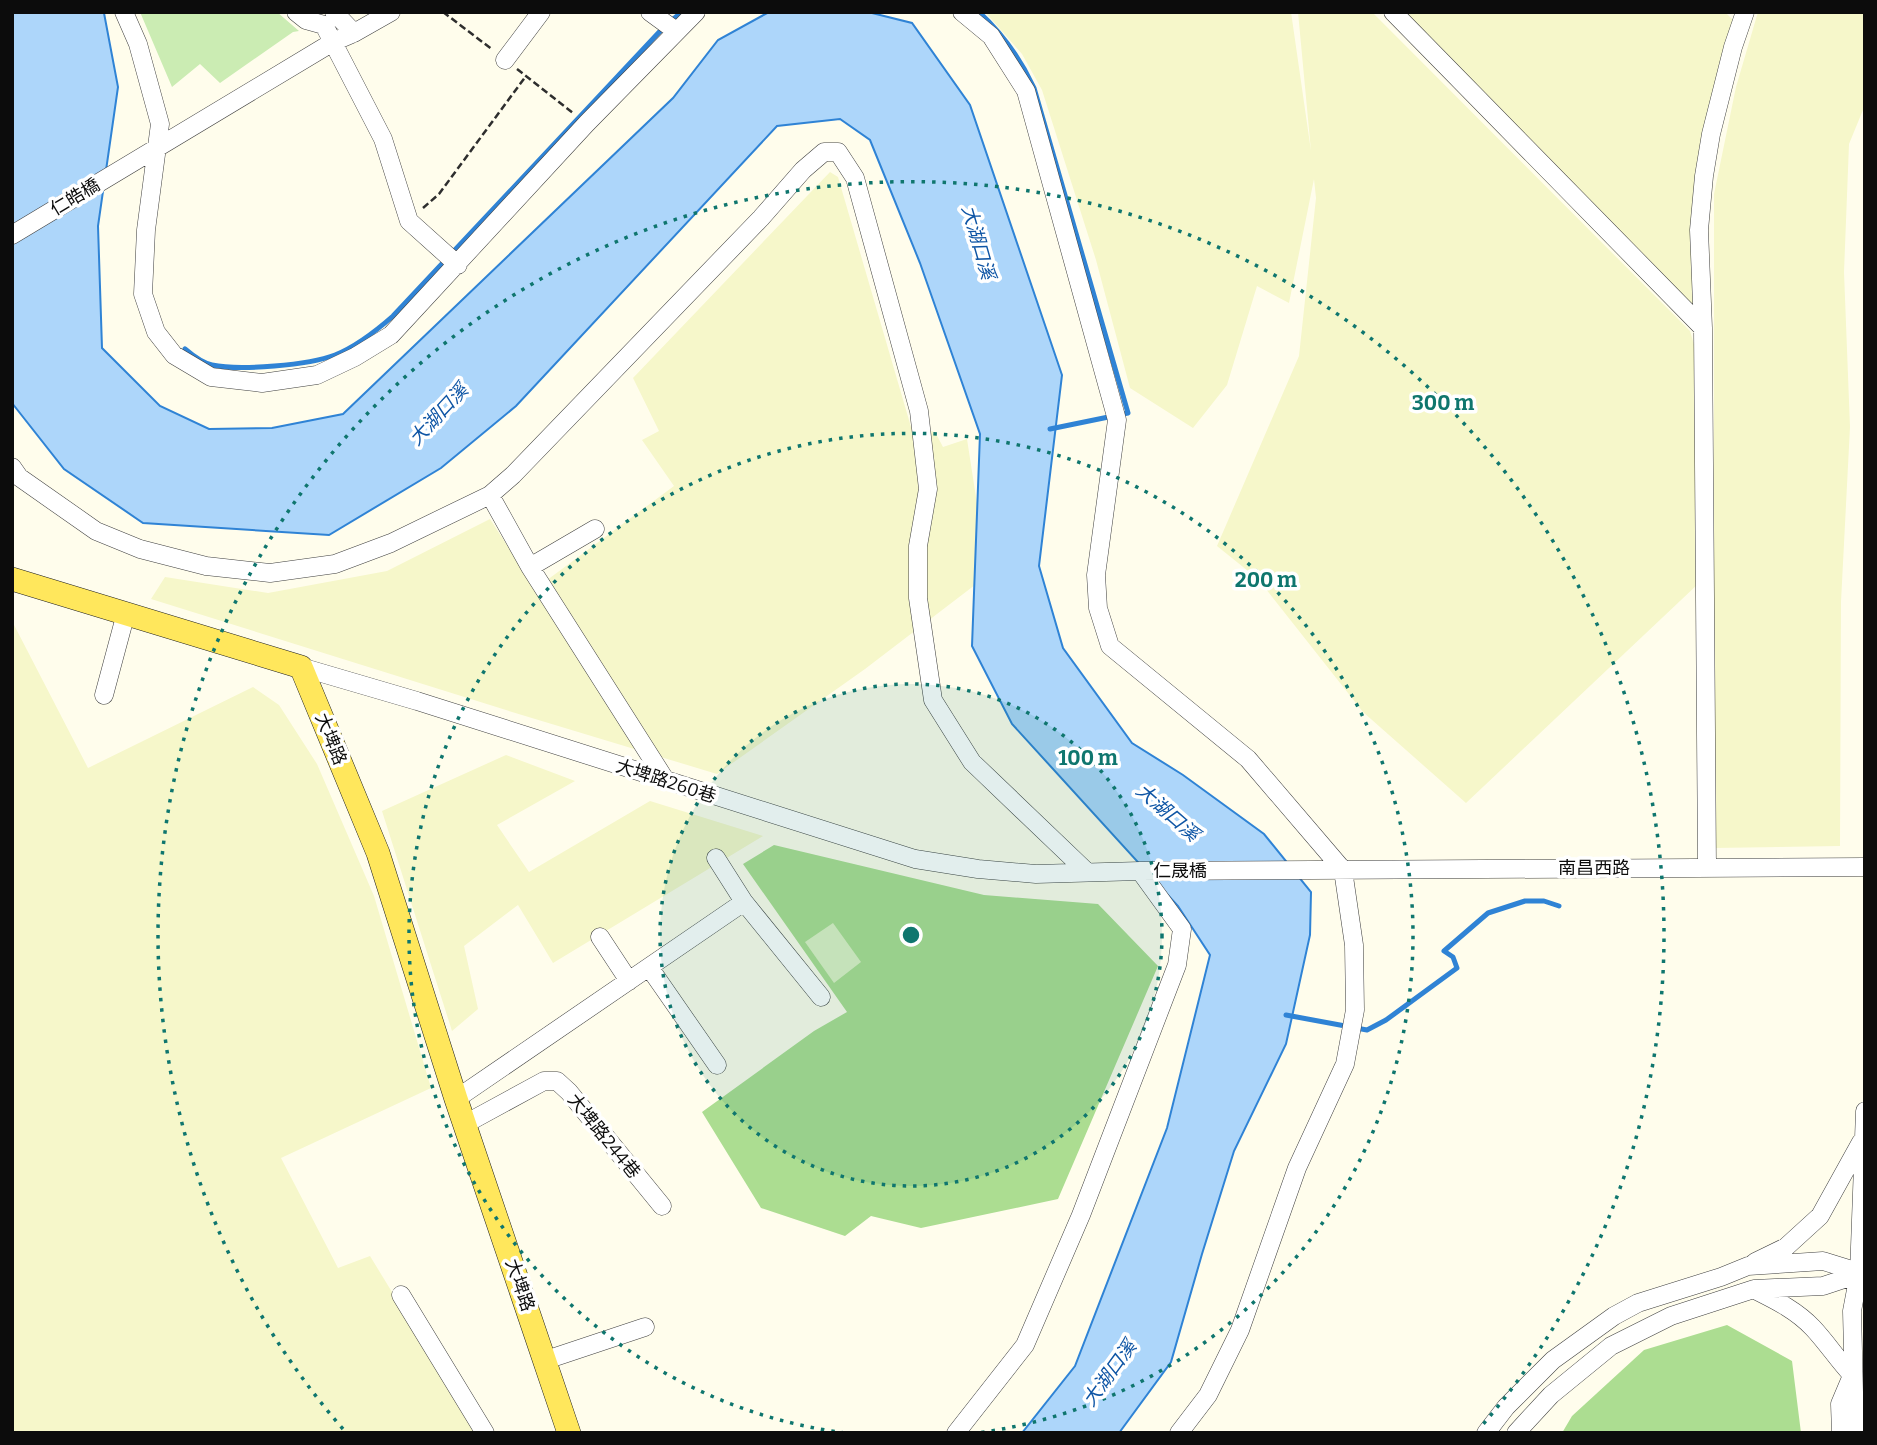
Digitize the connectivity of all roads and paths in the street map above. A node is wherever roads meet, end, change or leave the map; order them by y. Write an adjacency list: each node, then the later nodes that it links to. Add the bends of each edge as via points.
1 (124, 12): 16 (street, via 138,44 160,124)
2 (296, 12): 10 (street, via 306,20)
3 (391, 12): 12 (street, 仁皓橋)
4 (541, 12): 14 (street)
5 (650, 12): 11 (street)
6 (696, 12): 11 (street)
7 (961, 12): 34 (street, via 991,36 1026,91 1117,420 1096,575 1098,608 1110,646 1248,759)
8 (1393, 12): 20 (street)
9 (1745, 12): 20 (street, via 1732,47 1704,176 1699,230)
10 (331, 17): 12 (street); 13 (street)
11 (676, 31): 19 (street)
12 (355, 33): 13 (street, 仁皓橋)
13 (333, 42): 16 (street, 仁皓橋); 17 (street, via 383,139)
14 (505, 60)
15 (526, 76): 17 (path, via 439,194)
16 (158, 147): 18 (street, 仁皓橋); 19 (street, via 146,230 143,294 156,332 174,355 211,377 262,383 317,375 391,335)
17 (408, 221): 19 (street)
18 (12, 235)
19 (458, 265)
20 (1703, 328): 31 (street)
21 (12, 467): 22 (street, via 96,531 140,550 206,566 270,573 335,564 391,543)
22 (490, 495): 24 (street); 36 (street, via 803,170 824,152 838,152 855,178 919,411 928,489 918,546 918,598 933,700 972,762)
23 (595, 529): 24 (street)
24 (530, 567): 29 (street)
25 (12, 579): 26 (main road)
26 (126, 613): 27 (main road); 28 (street)
27 (301, 667): 29 (street, 大埤路260巷); 44 (main road, 大埤路, via 378,853)
28 (104, 695)
29 (666, 781): 37 (street, 大埤路260巷, via 915,859)
30 (716, 858): 38 (street)
31 (1707, 867): 32 (street, 南昌西路); 34 (street, 南昌西路)
32 (1865, 867)
33 (1324, 870): 34 (street, 南昌西路); 35 (street, 仁晟橋)
34 (1343, 870): 59 (street, via 1354,945 1355,1010 1345,1064 1297,1168 1240,1330 1208,1395)
35 (1140, 871): 36 (street, 仁晟橋); 58 (street, via 1182,929 1177,965 1026,1345)
36 (1087, 872): 37 (street, 仁晟橋)
37 (1036, 874)
38 (744, 902): 40 (street); 42 (street)
39 (600, 937): 41 (street)
40 (649, 967): 41 (street); 43 (street)
41 (629, 981): 44 (street)
42 (821, 998)
43 (717, 1065)
44 (456, 1099): 46 (main road, 大埤路)
45 (1865, 1111): 47 (street)
46 (465, 1124): 48 (street, 大埤路244巷, via 544,1082 557,1082); 54 (main road, 大埤路)
47 (1864, 1136): 49 (street, via 1820,1216 1786,1247); 50 (street)
48 (662, 1206)
49 (1748, 1266): 50 (street, via 1823,1261); 60 (street, via 1638,1303 1614,1316 1536,1376)
50 (1862, 1274): 51 (street, via 1823,1286); 55 (street, via 1852,1311)
51 (1754, 1289): 55 (street, via 1788,1307 1812,1328); 61 (street, via 1671,1316 1611,1346 1551,1395)
52 (401, 1294): 56 (street)
53 (645, 1327): 54 (street)
54 (546, 1360): 57 (main road, 大埤路)
55 (1852, 1375): 62 (street, via 1840,1404); 63 (street)
56 (485, 1433)
57 (569, 1433)
58 (956, 1433)
59 (1180, 1433)
60 (1486, 1433)
61 (1516, 1433)
62 (1841, 1433)
63 (1855, 1433)

